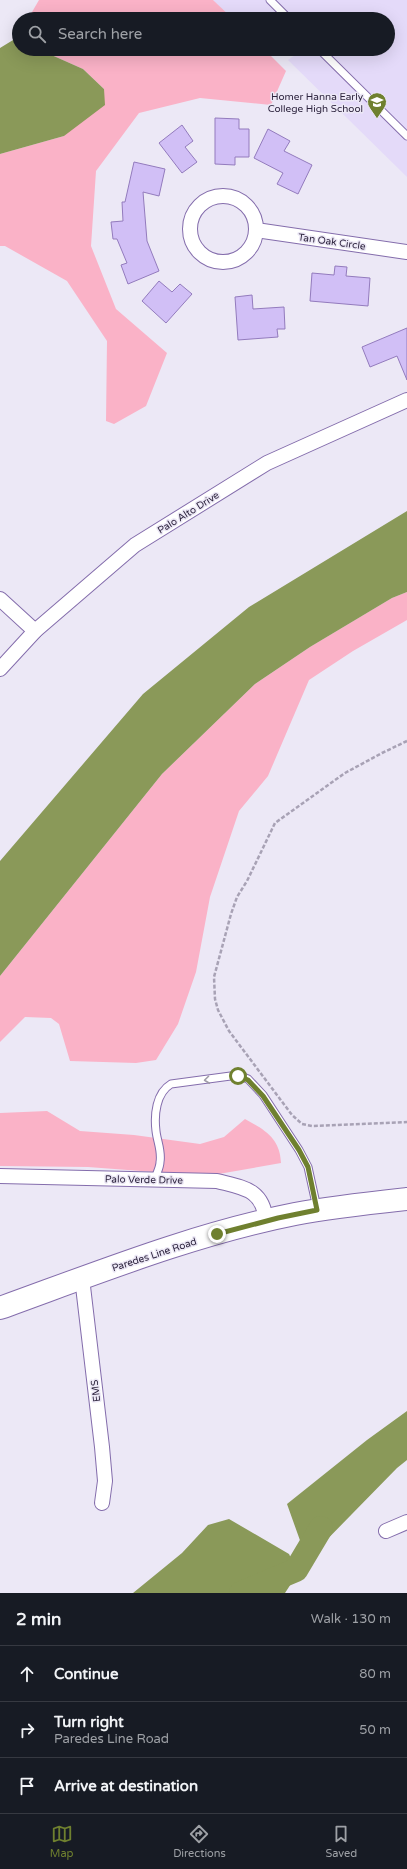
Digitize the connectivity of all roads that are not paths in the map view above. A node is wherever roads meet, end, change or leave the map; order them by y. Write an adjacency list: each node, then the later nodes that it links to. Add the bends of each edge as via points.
1 (270, 0): 2 (lane)
2 (282, 12)
3 (326, 56): 4 (lane)
4 (407, 136)
5 (256, 230): 5 (street, via 255,220 247,206 234,198 224,196 213,197 204,202 194,214 190,229 197,250 206,258 217,262 239,259 254,241); 6 (street, Tan Oak Circle)
6 (407, 252)
7 (407, 400): 9 (street, Palo Alto Drive, via 267,463 135,544)
8 (0, 599): 9 (street)
9 (35, 631): 10 (street, Palo Alto Drive)
10 (0, 670)
11 (0, 1176): 12 (street, Palo Verde Drive)
12 (155, 1179): 14 (lane, one-way to 12, via 308,1167 299,1150 263,1096 248,1080 238,1076 171,1084 165,1088 156,1110 160,1162); 15 (street, Palo Verde Drive, via 217,1181 241,1187 254,1193 265,1208)
13 (407, 1199): 14 (main road, Paredes Line Road)
14 (317, 1210): 15 (main road, Paredes Line Road)
15 (266, 1221): 16 (main road, Paredes Line Road, via 166,1249)
16 (82, 1278): 17 (main road, Paredes Line Road); 18 (street, EMS, via 102,1447 105,1482)
17 (0, 1308)
18 (102, 1503)
19 (407, 1522): 20 (street)
20 (386, 1531)

